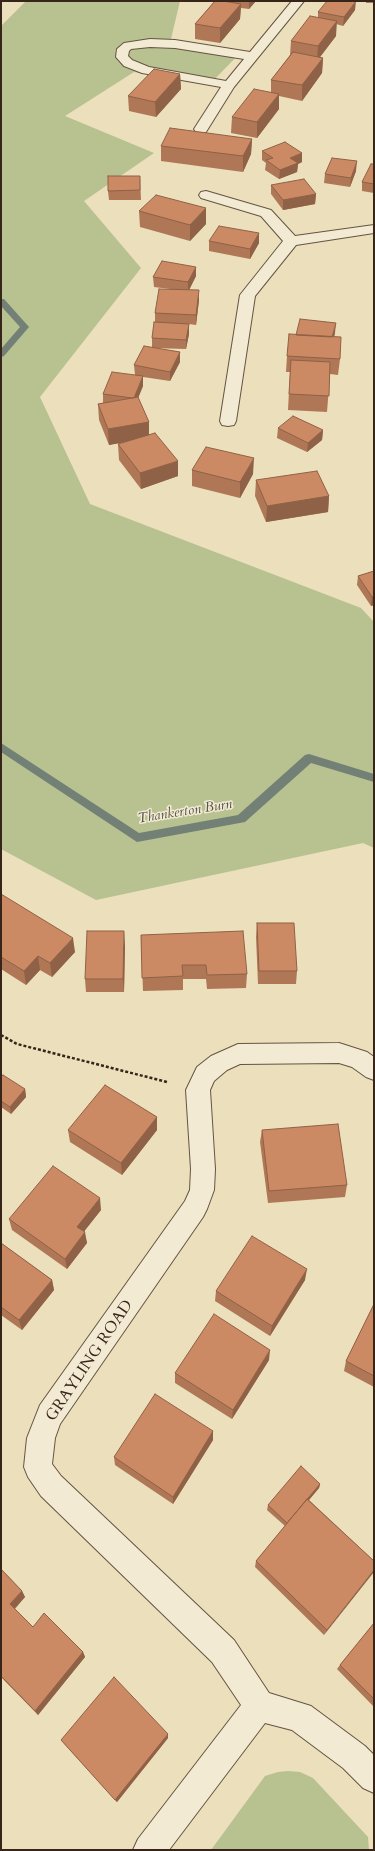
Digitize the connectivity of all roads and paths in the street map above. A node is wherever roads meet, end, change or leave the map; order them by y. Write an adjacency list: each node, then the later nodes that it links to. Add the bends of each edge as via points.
1 (298, 1): 2 (street)
2 (252, 56): 3 (street); 3 (street, via 175,44 156,43 128,46 123,49 122,57 128,63 146,70)
3 (229, 85): 4 (street)
4 (201, 129)
5 (206, 195): 7 (street, via 266,213)
6 (374, 229): 7 (street)
7 (291, 241): 8 (street, via 248,295)
8 (228, 421)
9 (1, 1035): 11 (path, via 17,1044)
10 (374, 1070): 11 (street, via 359,1059 339,1053 238,1054 219,1063 205,1074)
11 (198, 1090): 12 (street, GRAYLING ROAD, via 202,1190 50,1415 41,1438 38,1467 50,1486 223,1651)
12 (258, 1706): 13 (street, via 300,1717 354,1757); 14 (street)
13 (374, 1777)
14 (149, 1850)

